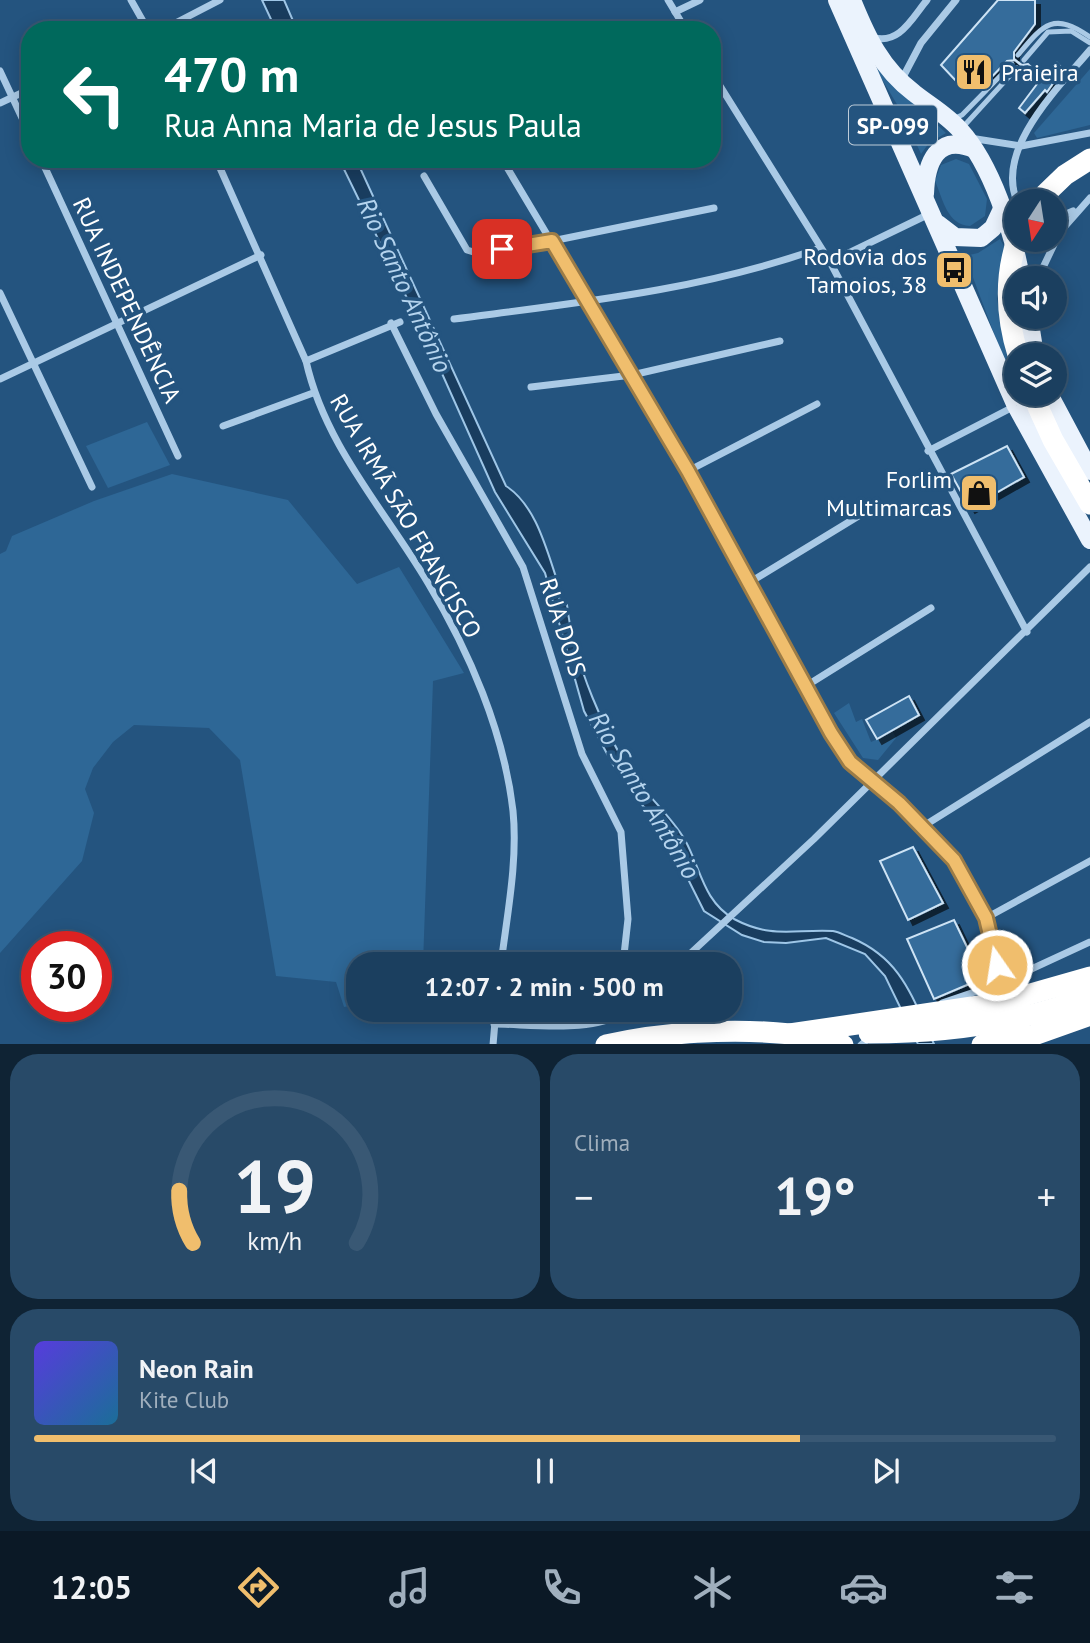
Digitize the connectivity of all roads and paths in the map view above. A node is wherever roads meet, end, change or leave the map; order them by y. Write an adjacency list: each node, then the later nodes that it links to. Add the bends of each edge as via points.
1 (131, 0): 10 (street)
2 (220, 0): 11 (street)
3 (668, 0): 9 (street)
4 (700, 0): 9 (street)
5 (837, 0): 38 (main road, SP-099)
6 (852, 0): 14 (main road, SP-099)
7 (927, 0): 14 (street, via 896,36 888,40)
8 (956, 0): 20 (street, via 920,43)
9 (675, 12): 12 (street)
10 (143, 21)
11 (179, 21)
12 (680, 21)
13 (1073, 29): 15 (lane); 16 (lane); 18 (lane, via 1046,25)
14 (866, 36): 20 (main road, SP-099)
15 (1090, 37)
16 (1090, 43)
17 (1090, 50): 28 (street, via 1042,107)
18 (1021, 57)
19 (0, 71): 23 (street)
20 (902, 83): 26 (main road, SP-099)
21 (721, 88): 44 (street)
22 (21, 93): 23 (street)
23 (12, 97): 24 (street); 25 (street)
24 (0, 103)
25 (21, 116)
26 (964, 131): 26 (lane, via 1014,66 959,117); 28 (street); 36 (main road, SP-099); 38 (main road, SP-099, via 934,155 927,169)
27 (1090, 133): 28 (street)
28 (1021, 146): 34 (street, via 1011,169)
29 (1090, 159): 35 (highway)
30 (45, 168): 52 (street, RUA INDEPENDÊNCIA)
31 (220, 168): 46 (street, RUA IRMÃ SÃO FRANCISCO)
32 (507, 168): 43 (street)
33 (424, 176): 43 (street, via 467,250 477,253)
34 (1010, 189)
35 (1050, 189)
36 (1004, 198)
37 (1090, 198): 39 (street)
38 (927, 203): 42 (main road, SP-099, via 948,233 973,240 988,234); 47 (street, via 923,217); 55 (main road, SP-099)
39 (1079, 207): 41 (street); 48 (street)
40 (714, 208): 43 (street)
41 (1068, 212)
42 (1004, 213)
43 (552, 241): 50 (street)
44 (820, 248): 47 (street); 50 (street, via 758,268)
45 (1015, 252): 54 (highway, bridge, via 1007,296)
46 (261, 255): 52 (street); 56 (street, RUA IRMÃ SÃO FRANCISCO)
47 (830, 262): 68 (street)
48 (1044, 266)
49 (0, 293): 57 (street)
50 (587, 301): 51 (street); 58 (street)
51 (454, 319)
52 (117, 322): 57 (street); 69 (street, RUA INDEPENDÊNCIA)
53 (780, 341): 58 (street)
54 (1014, 343)
55 (1004, 345)
56 (306, 361): 61 (street, RUA IRMÃ SÃO FRANCISCO); 88 (street, RUA DOIS, via 396,322 436,414 523,567 582,754 621,832 628,919)
57 (34, 363): 59 (street); 72 (street)
58 (632, 375): 60 (street); 70 (street)
59 (0, 379)
60 (531, 387)
61 (313, 393): 67 (street); 87 (street, RUA IRMÃ SÃO FRANCISCO, via 352,471 429,584 481,688 505,760 513,813)
62 (817, 404): 70 (street)
63 (1022, 406): 68 (street)
64 (1036, 406): 75 (main road, SP-099)
65 (1037, 406): 73 (highway)
66 (1039, 406): 71 (main road, SP-099)
67 (223, 426)
68 (928, 451): 79 (street)
69 (178, 456)
70 (688, 471): 77 (street)
71 (1090, 471)
72 (92, 487)
73 (1090, 504)
74 (875, 506): 77 (street)
75 (1090, 540)
76 (1090, 568): 79 (street)
77 (747, 584): 80 (street)
78 (931, 608): 80 (street)
79 (1027, 632): 82 (street)
80 (806, 685): 82 (street, via 842,750)
81 (1090, 722): 83 (street)
82 (873, 782): 83 (street); 89 (street)
83 (922, 827): 85 (street, via 954,860)
84 (1090, 861): 85 (street)
85 (986, 918): 91 (street)
86 (1090, 942): 91 (street)
87 (502, 952)
88 (624, 952)
89 (693, 952)
90 (1090, 977): 96 (highway, bridge, via 999,1003)
91 (1002, 983): 100 (street, bridge, via 890,1024); 102 (street)
92 (1090, 996): 96 (highway, bridge, via 969,1027)
93 (1090, 1015): 101 (highway, bridge, via 1034,1035)
94 (592, 1022): 95 (street)
95 (494, 1024): 97 (street)
96 (790, 1034): 98 (highway, via 696,1034); 99 (highway)
97 (493, 1044)
98 (614, 1044)
99 (838, 1044)
100 (862, 1044)
101 (987, 1044)
102 (1014, 1044)

